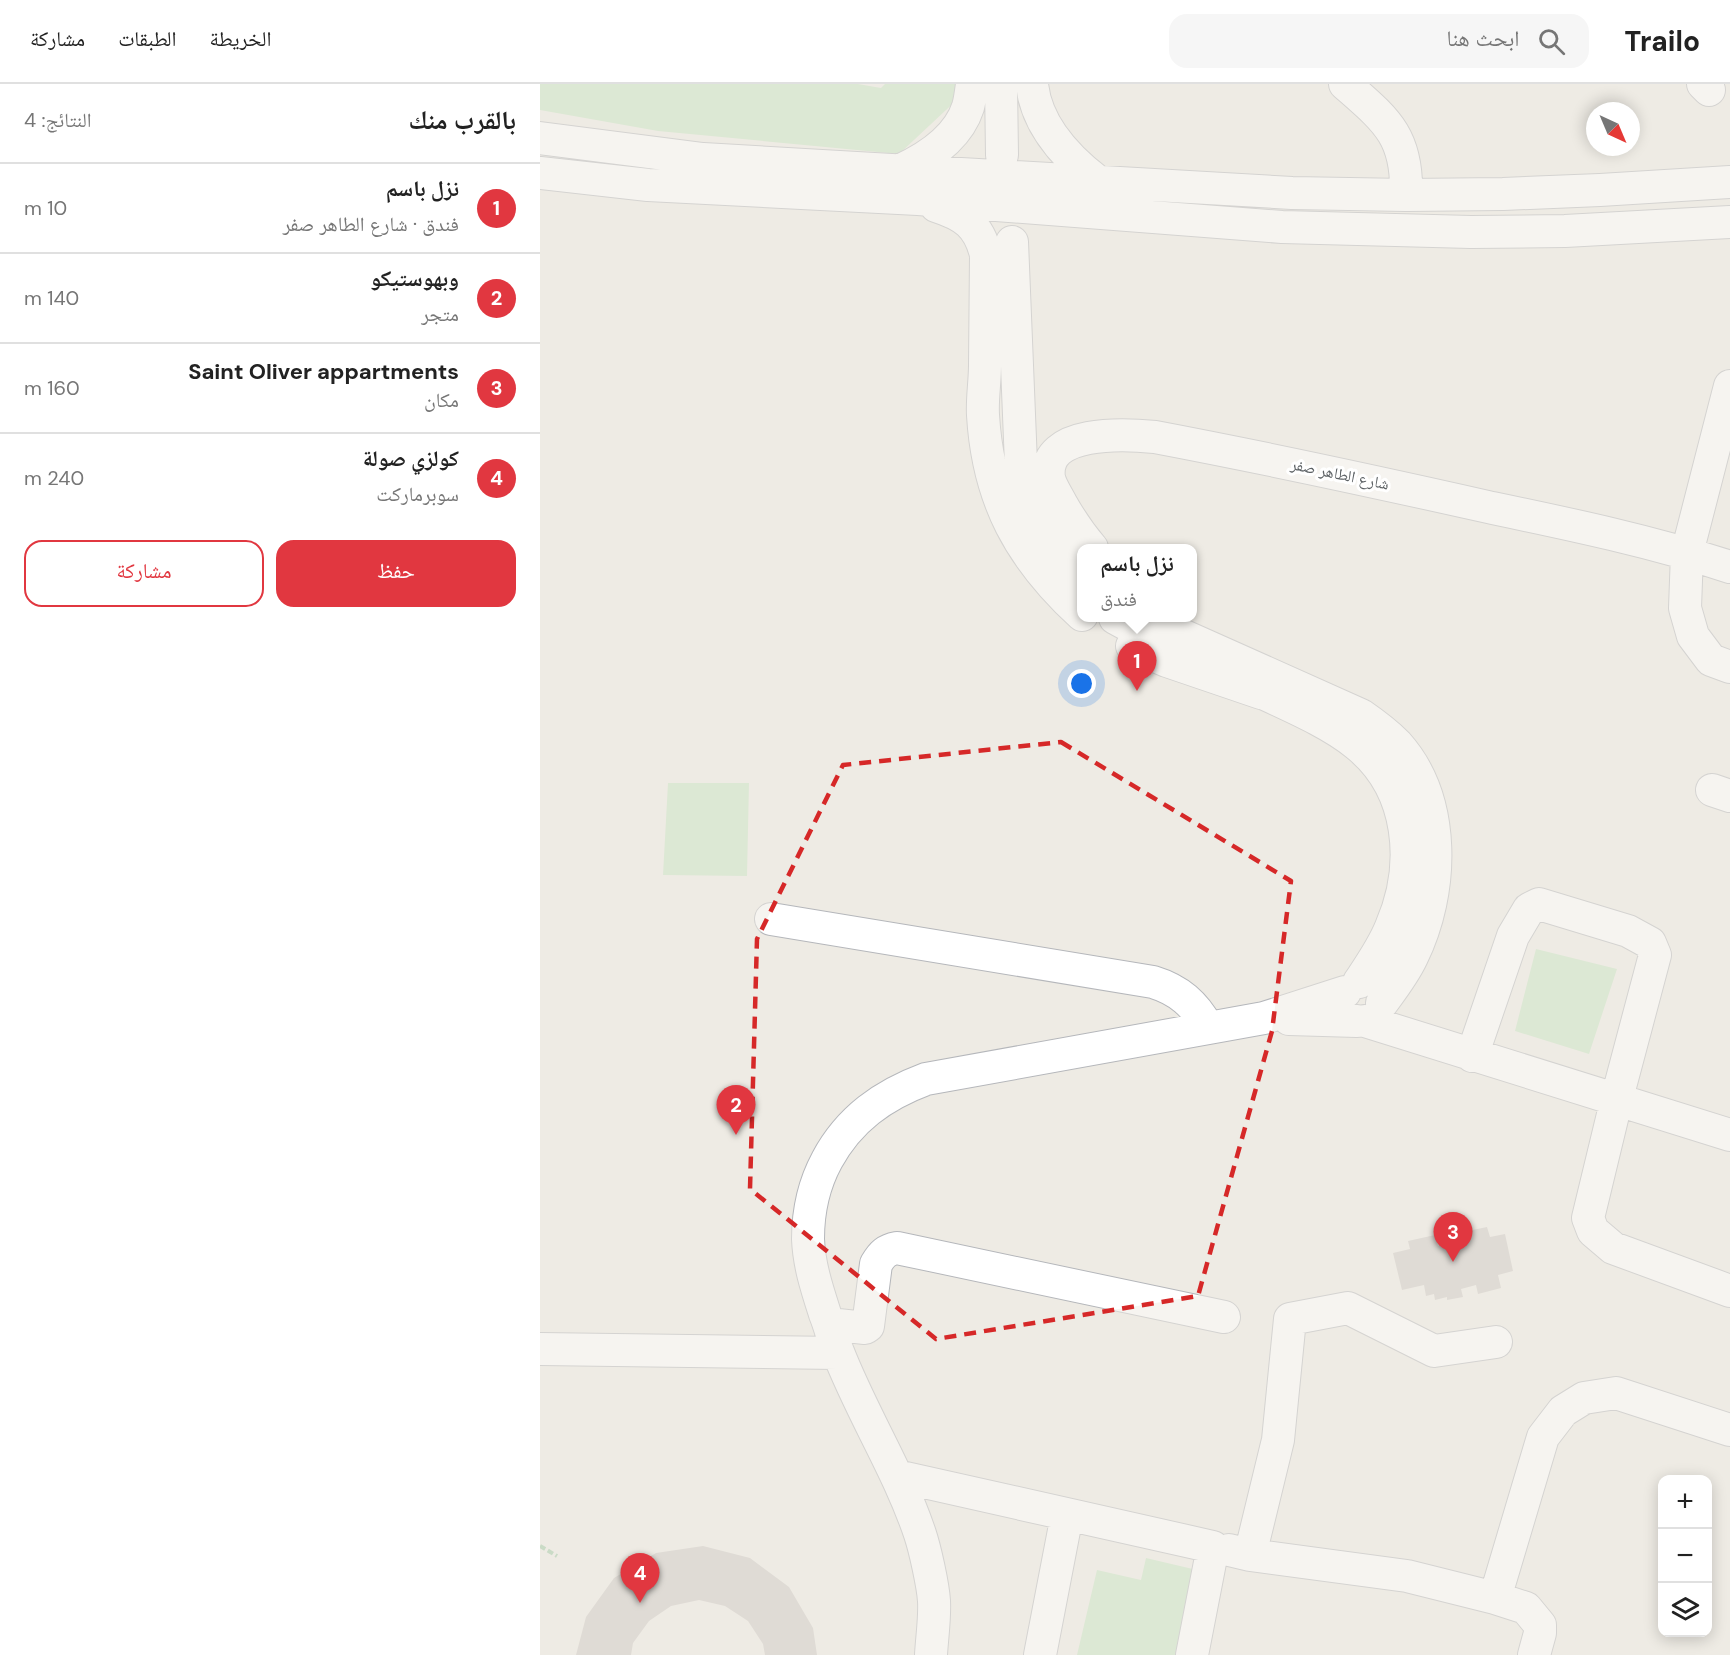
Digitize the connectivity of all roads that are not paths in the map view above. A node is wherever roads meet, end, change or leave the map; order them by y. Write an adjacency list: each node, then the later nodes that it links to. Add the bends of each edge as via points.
1 (972, 84): 7 (street, via 968,108 953,135)
2 (1001, 84): 6 (street)
3 (1032, 84): 9 (street, via 1050,133 1063,151)
4 (1345, 84): 11 (street, via 1377,112 1395,135 1406,163)
5 (540, 138): 7 (street, via 704,159)
6 (1002, 155)
7 (901, 170): 9 (street)
8 (540, 173): 12 (street, via 676,187)
9 (1096, 181): 11 (street, via 1292,193)
10 (1730, 182): 11 (street)
11 (1406, 195)
12 (918, 199): 13 (street, via 1376,231 1565,231); 20 (street, via 957,213 977,230 983,242 983,413 993,481 1025,551 1058,594)
13 (1730, 222)
14 (1012, 242): 18 (street, via 1022,464 1040,519 1055,543)
15 (1730, 386): 17 (street)
16 (1077, 548): 17 (street, شارع الطاهر صفر, via 1069,517 1052,487 1050,467 1053,457 1068,444 1111,435 1155,436 1297,465)
17 (1687, 553): 19 (street, شارع الطاهر صفر); 25 (street, via 1684,608 1693,636 1711,660)
18 (1077, 563)
19 (1730, 567)
20 (1077, 611)
21 (1091, 622): 26 (street, via 1137,649)
22 (1121, 622): 26 (street)
23 (1153, 622): 27 (street)
24 (1196, 622): 27 (street, via 1320,680)
25 (1730, 667)
26 (1261, 693): 29 (street, via 1358,745 1385,777 1403,817 1407,839 1402,894 1383,945)
27 (1361, 715): 30 (street, via 1380,728 1410,763 1429,804 1434,826 1434,877 1423,931 1408,965)
28 (771, 919): 32 (street, via 1153,982 1180,994)
29 (1352, 987): 30 (street, via 1343,1000 1344,1009 1349,1016); 31 (street)
30 (1368, 1015): 31 (street); 33 (street)
31 (1264, 1018): 32 (street)
32 (1208, 1028): 38 (street, via 926,1078 882,1098 847,1130 828,1160 809,1216 811,1263)
33 (1472, 1056): 34 (street); 34 (street, via 1514,936 1529,909 1539,904 1628,931 1650,943 1655,955)
34 (1617, 1098): 35 (street); 36 (street, via 1588,1218 1593,1231 1613,1248)
35 (1730, 1135)
36 (1730, 1291)
37 (1224, 1317): 38 (street, via 897,1248 887,1250 876,1264 868,1326)
38 (834, 1338): 40 (street); 42 (street)
39 (1496, 1342): 45 (street, via 1434,1351 1348,1308 1290,1319 1278,1440)
40 (540, 1349)
41 (1730, 1430): 46 (street, via 1616,1393 1584,1398 1563,1411 1543,1437)
42 (897, 1476): 43 (street); 47 (street, via 920,1535 934,1600)
43 (1067, 1515): 44 (street); 48 (street)
44 (1213, 1547): 45 (street); 49 (street)
45 (1250, 1555): 46 (street, via 1407,1575)
46 (1494, 1598): 50 (street, via 1526,1608 1536,1618 1540,1633)
47 (931, 1655)
48 (1040, 1655)
49 (1192, 1655)
50 (1534, 1655)

